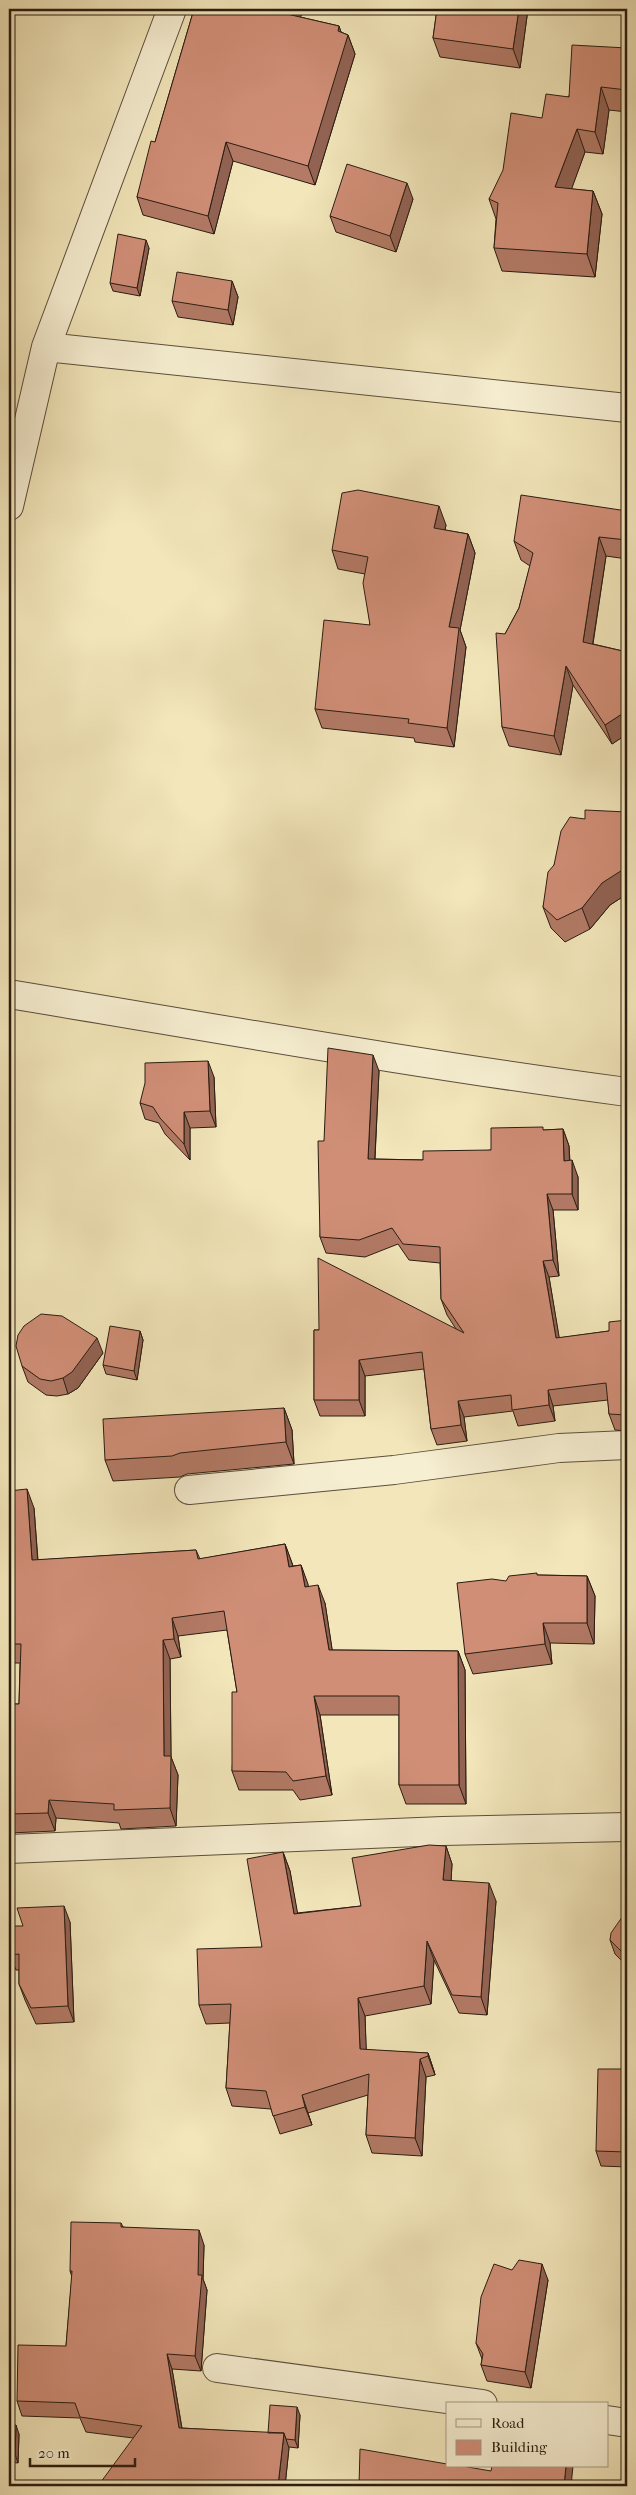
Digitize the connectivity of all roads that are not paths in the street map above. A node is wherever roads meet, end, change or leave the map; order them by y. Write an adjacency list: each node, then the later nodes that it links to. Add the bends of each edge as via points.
1 (172, 9): 2 (street)
2 (46, 348): 3 (street); 4 (street)
3 (627, 408)
4 (9, 506)
5 (9, 994): 6 (street, via 274,1039)
6 (627, 1092)
7 (627, 1445): 8 (street, via 559,1448 394,1470)
8 (190, 1490)
9 (627, 1827): 10 (street, via 443,1831)
10 (9, 1849)
11 (217, 2368): 12 (street)
12 (468, 2402)
13 (608, 2420): 14 (street)
14 (627, 2423)

